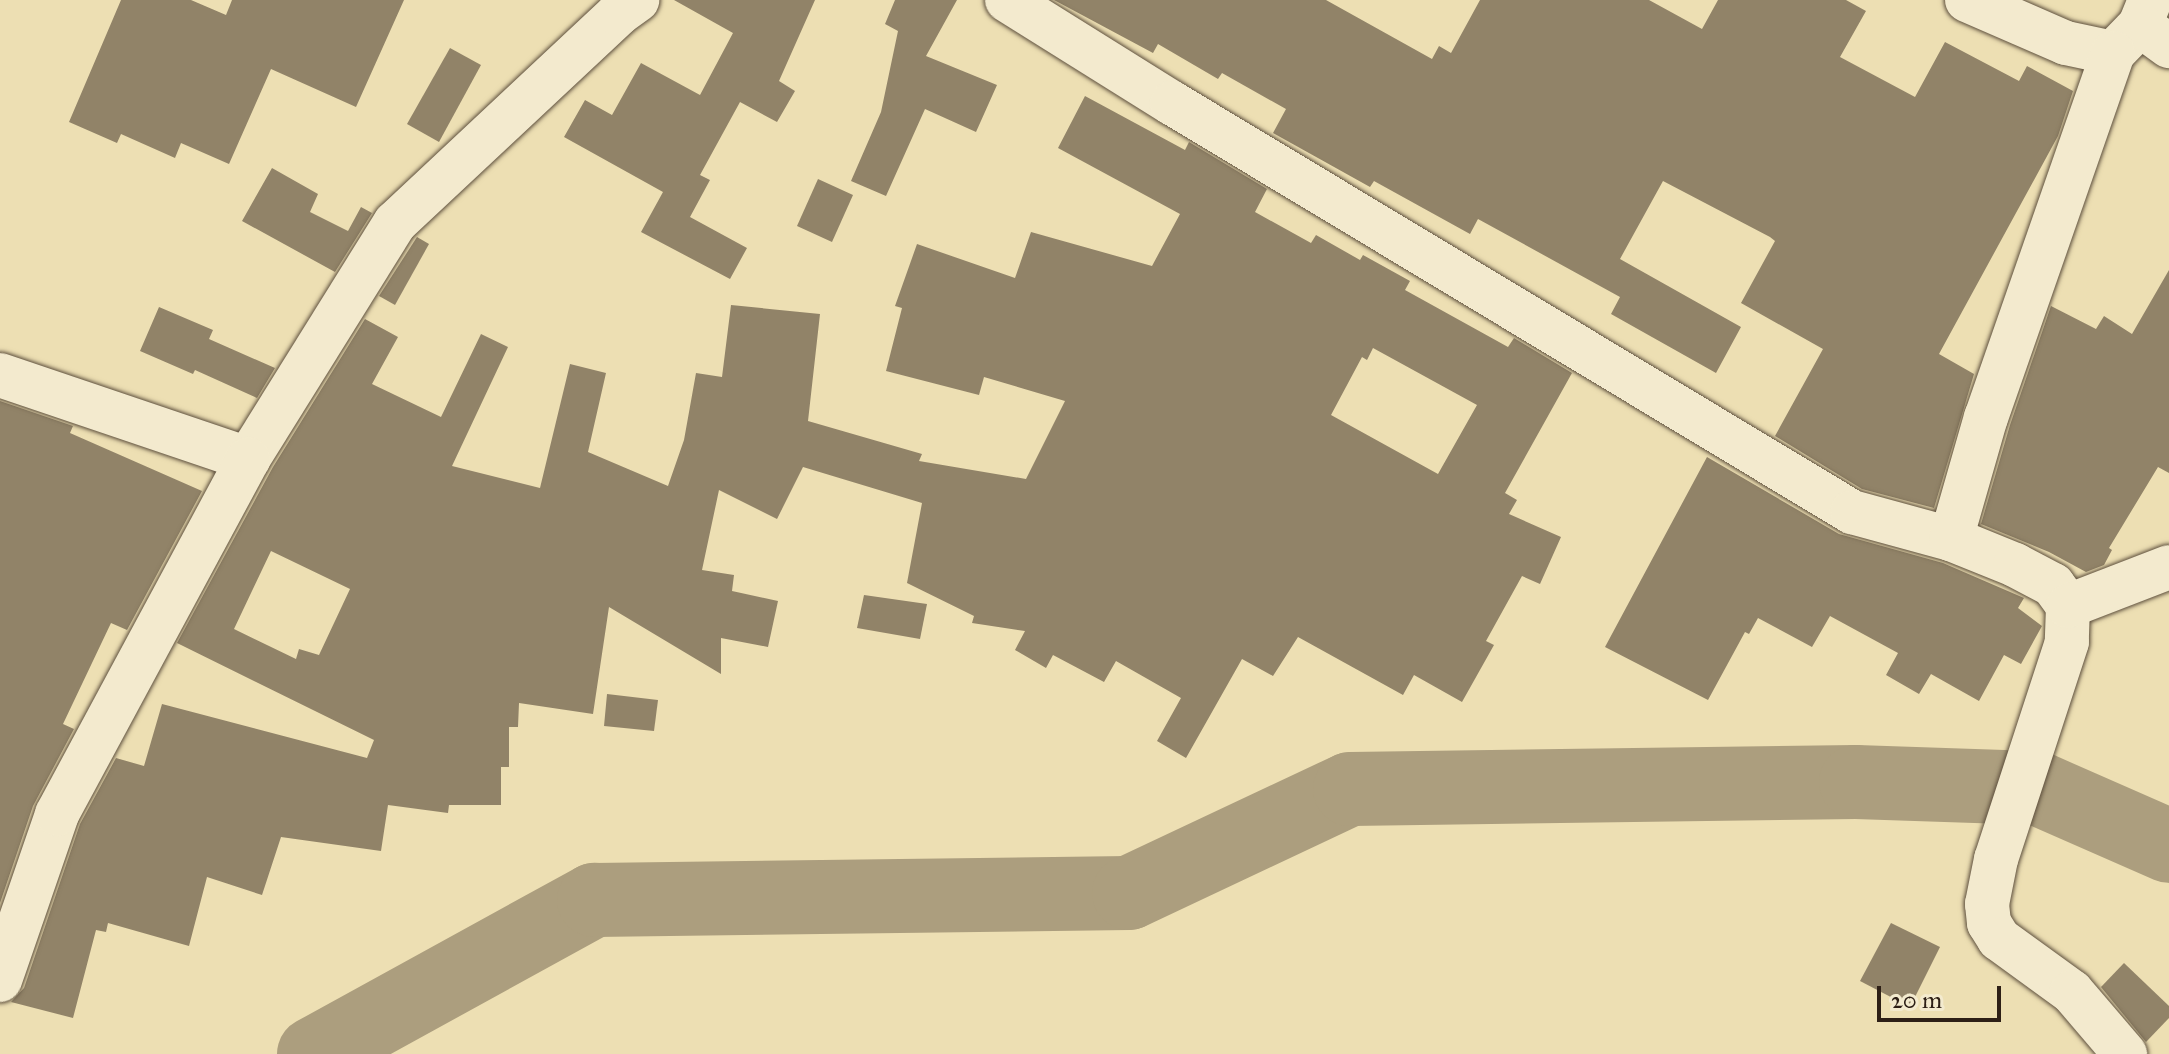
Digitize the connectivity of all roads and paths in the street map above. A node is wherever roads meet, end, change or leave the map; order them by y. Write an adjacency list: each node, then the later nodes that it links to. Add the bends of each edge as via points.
1 (637, 0): 6 (street, via 395,223)
2 (1007, 0): 7 (street, via 1852,512)
3 (1967, 0): 4 (street, via 2066,43)
4 (2143, 31): 7 (street, via 1986,417)
5 (0, 375): 6 (street)
6 (248, 459): 10 (street, via 57,814)
7 (1951, 539): 9 (street, via 2053,585)
8 (2169, 567): 9 (street)
9 (2068, 606): 11 (street, via 2067,642 1996,859 1987,904 1989,923 1999,939 2072,992)
10 (0, 980)
11 (2125, 1054)

